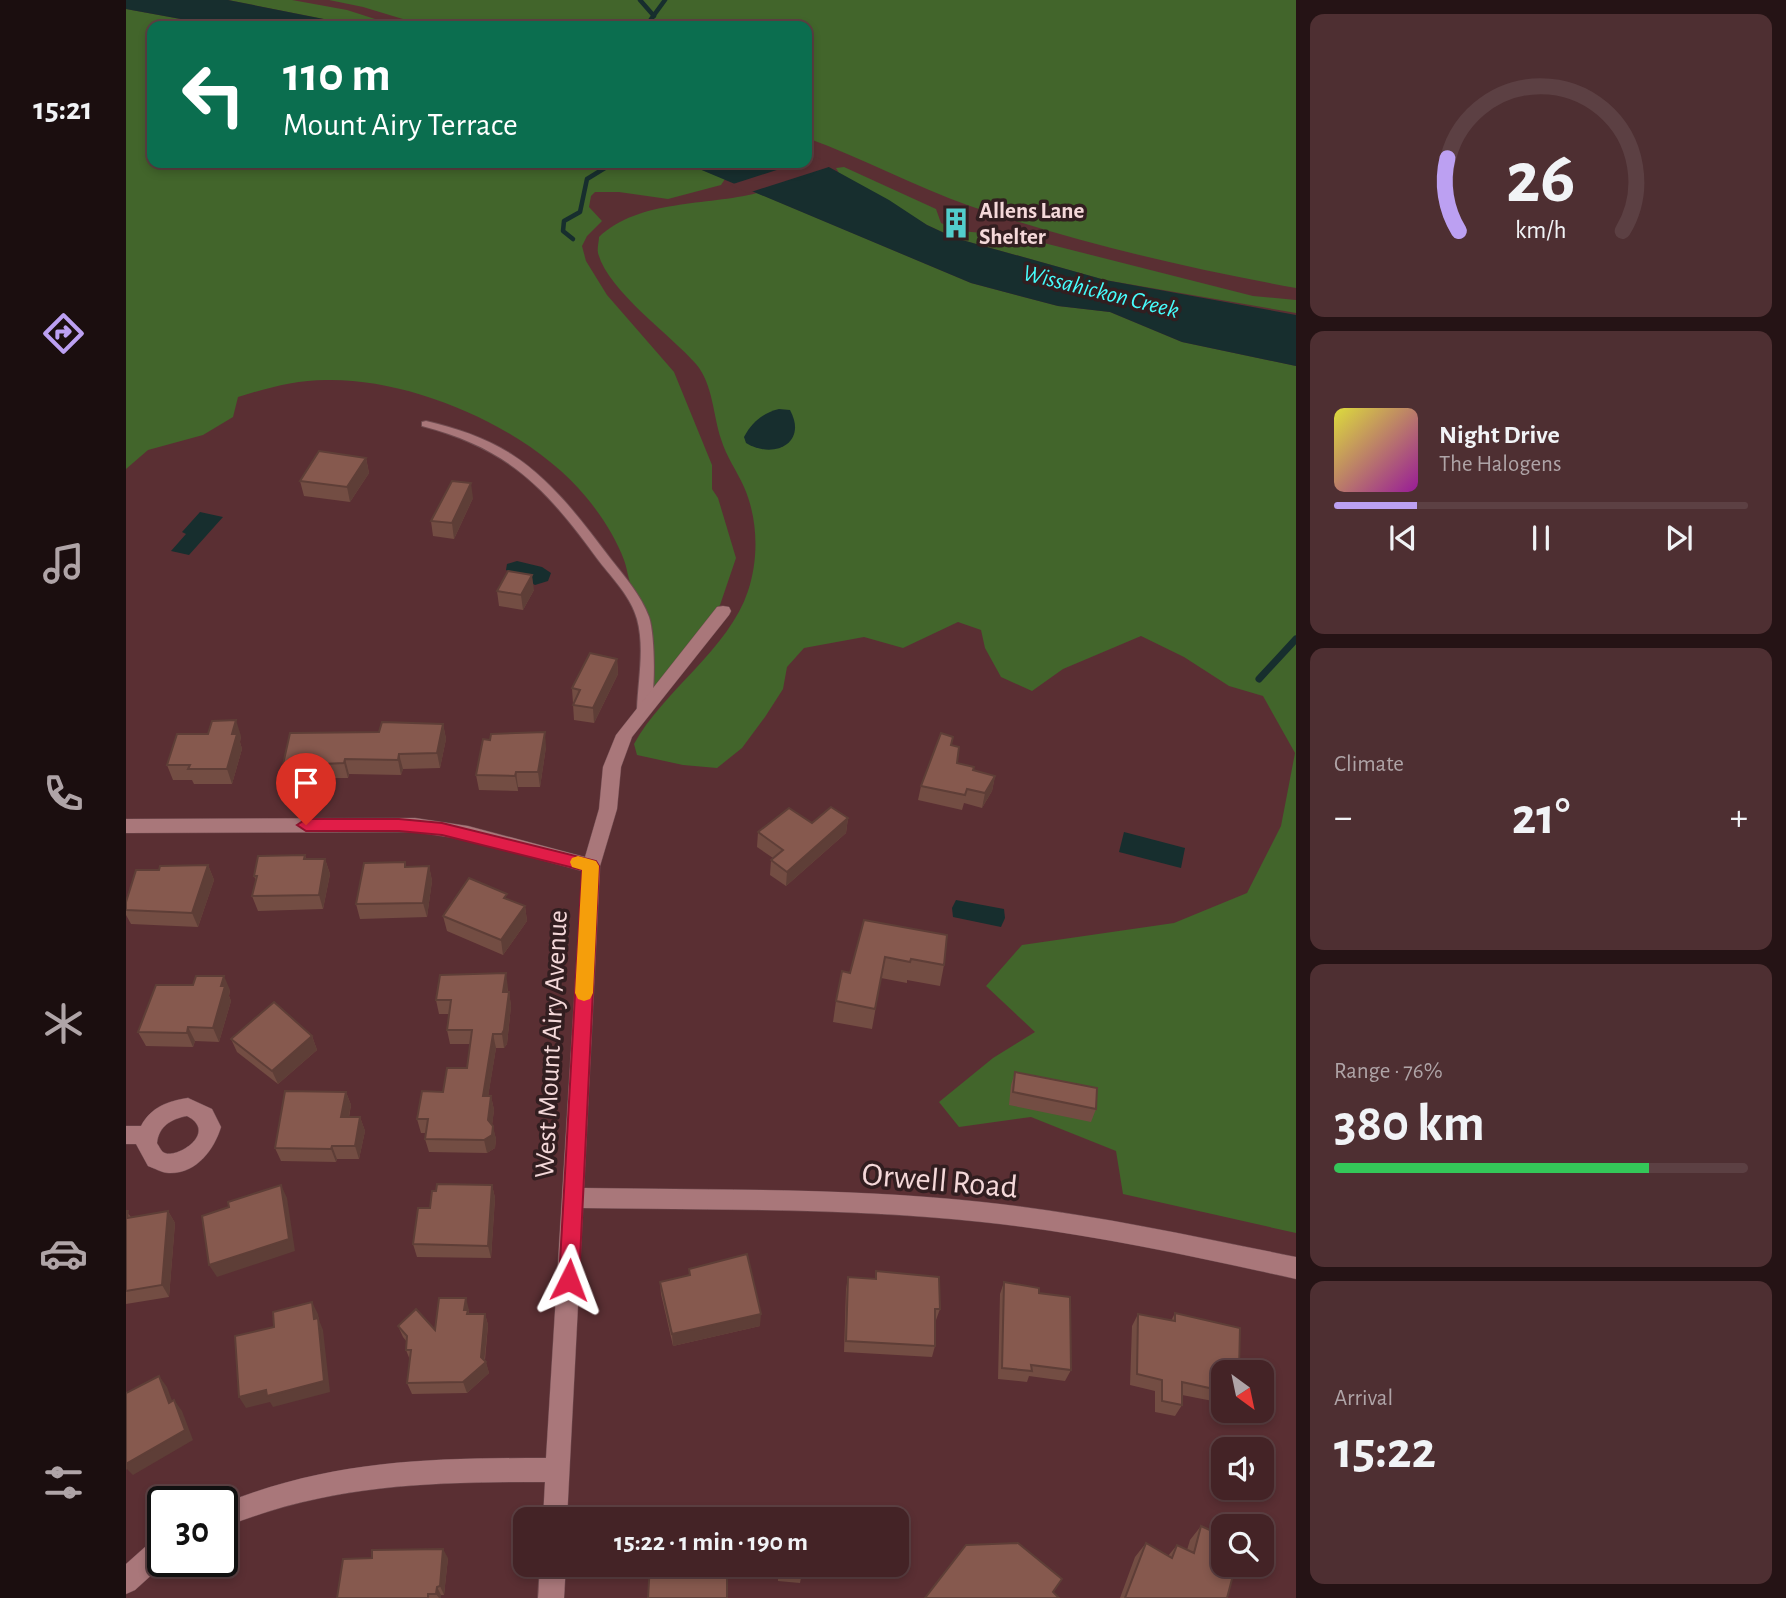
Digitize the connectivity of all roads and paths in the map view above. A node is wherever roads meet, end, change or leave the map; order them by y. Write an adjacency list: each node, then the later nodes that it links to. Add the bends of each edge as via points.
1 (426, 424): 3 (lane, via 461,432 495,448 543,485 586,534 643,619)
2 (723, 611): 3 (street, West Mount Airy Avenue)
3 (644, 709): 5 (street, West Mount Airy Avenue, via 617,748 608,809)
4 (126, 826): 5 (street, via 415,825 468,833)
5 (590, 866): 6 (street, West Mount Airy Avenue)
6 (573, 1198): 7 (street, Orwell Road, via 840,1202 983,1212 1128,1234); 8 (street, West Mount Airy Avenue)
7 (1296, 1268)
8 (558, 1470): 9 (street, West Mount Airy Avenue); 10 (street, via 361,1476 302,1487)
9 (556, 1507)
10 (238, 1510)
11 (147, 1562): 13 (street)
12 (552, 1577): 14 (street)
13 (126, 1581)
14 (551, 1598)

